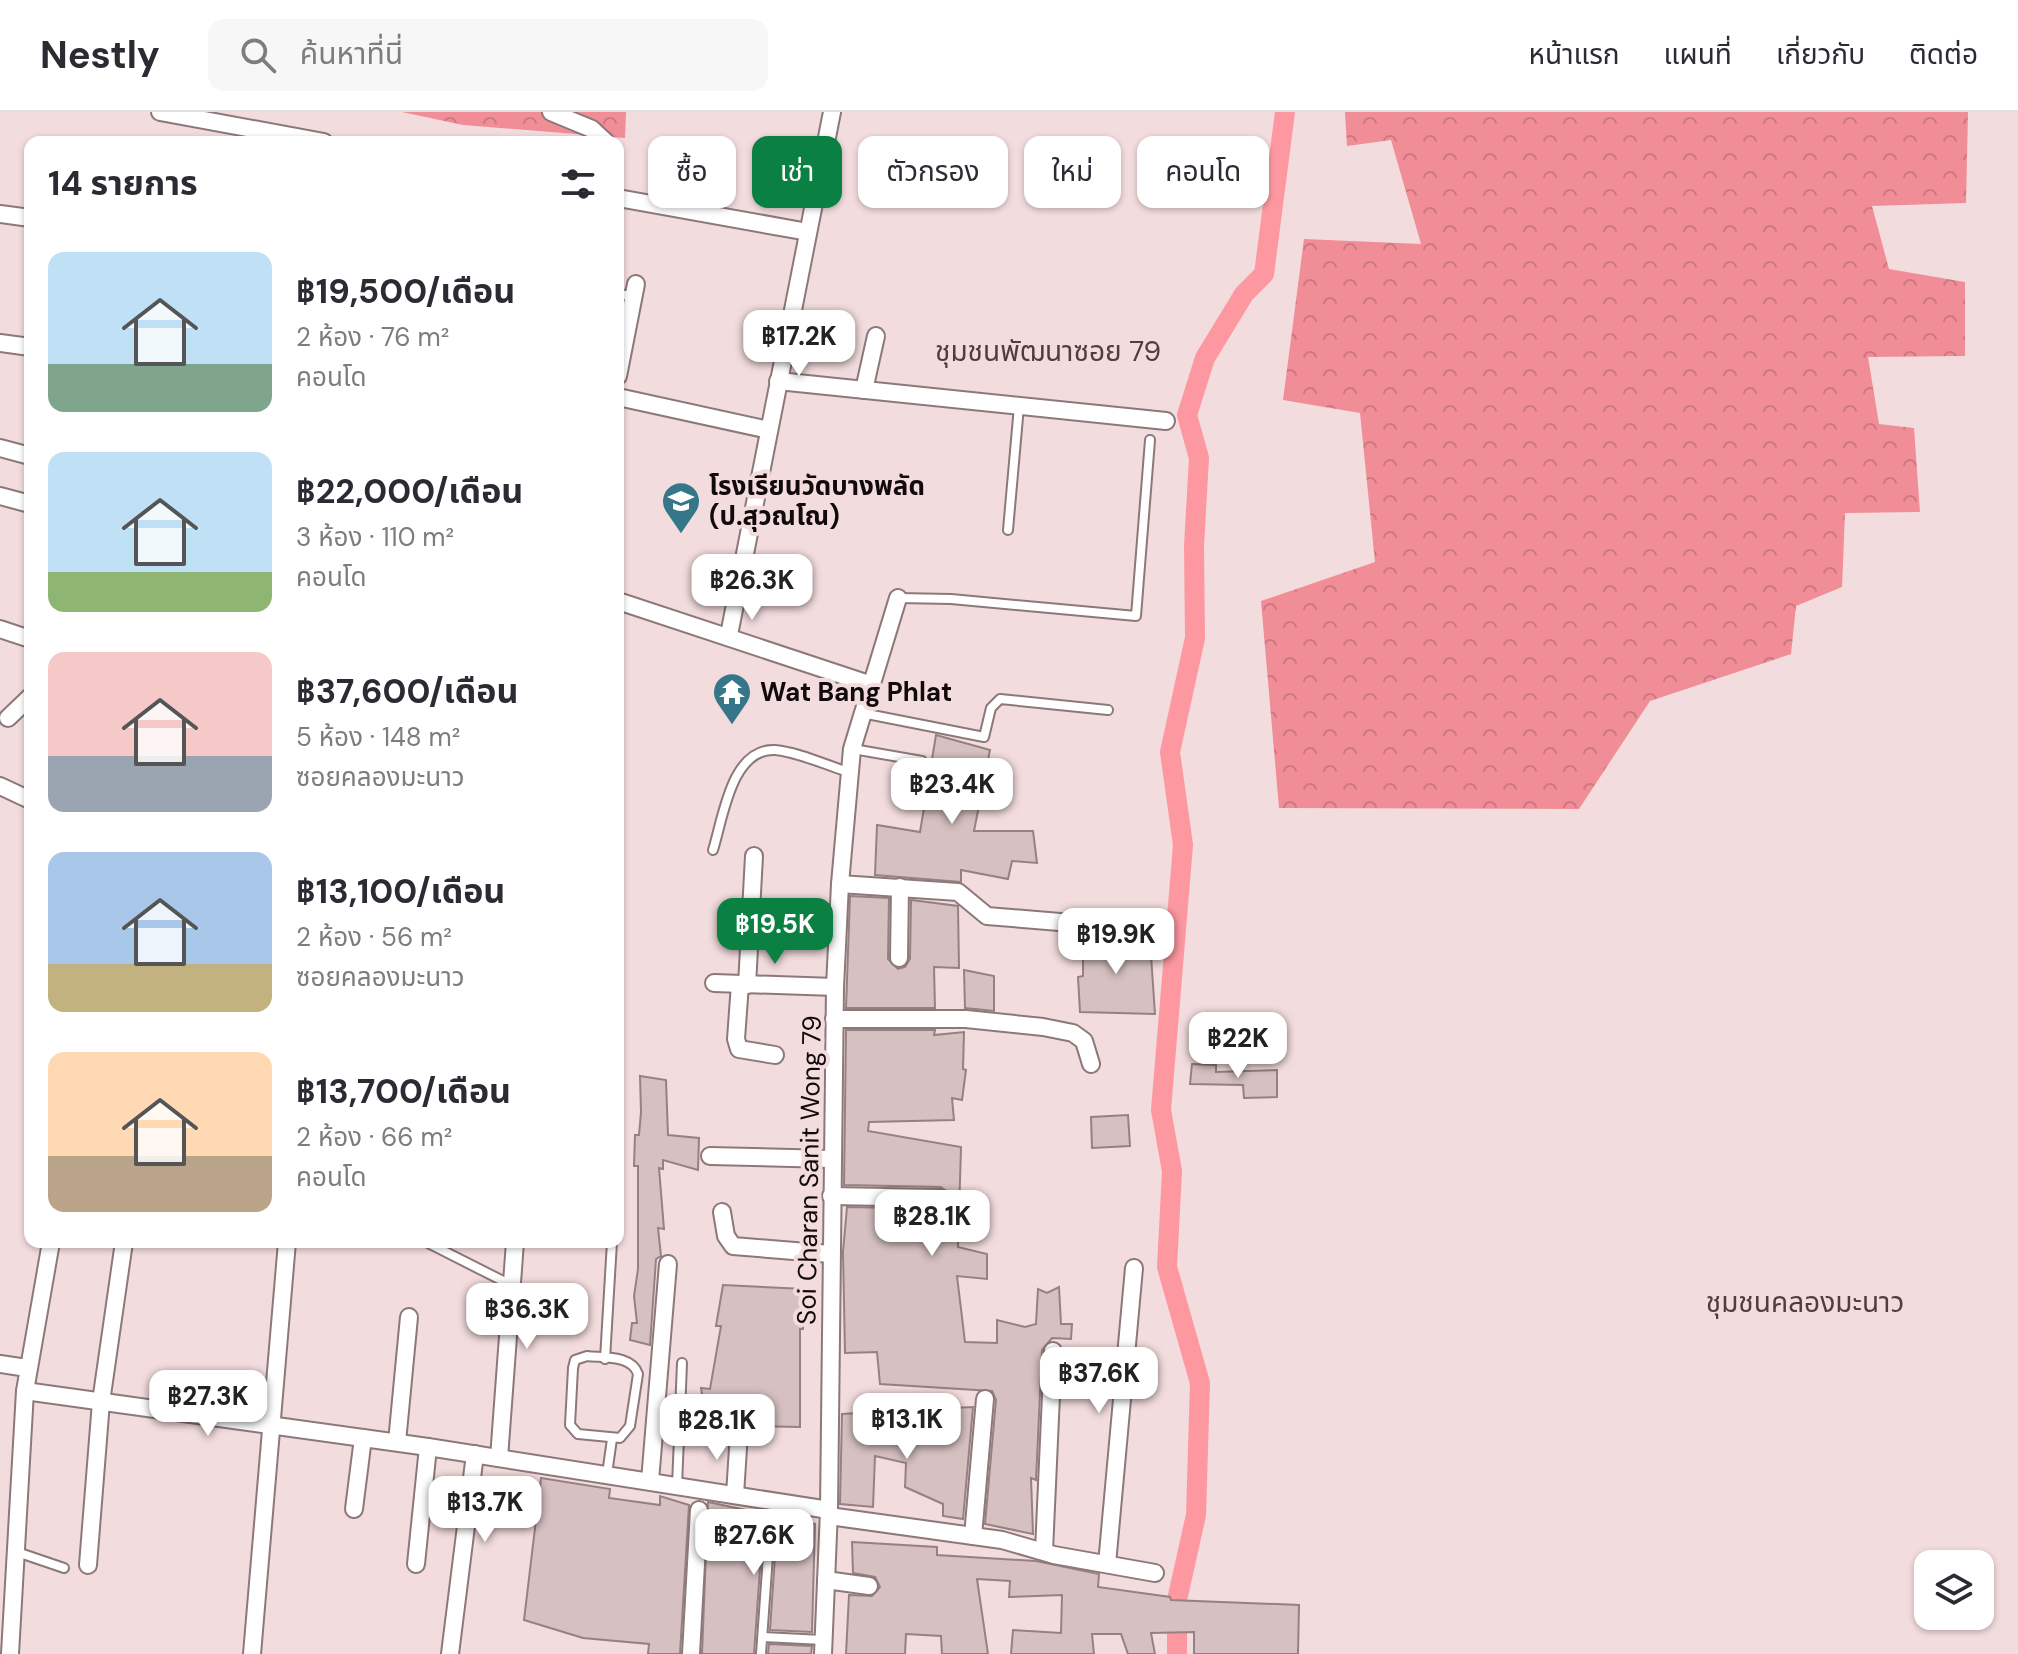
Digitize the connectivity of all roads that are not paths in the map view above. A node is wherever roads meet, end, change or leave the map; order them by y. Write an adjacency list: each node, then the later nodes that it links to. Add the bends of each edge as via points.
1 (160, 112): 4 (street)
2 (551, 112): 5 (street)
3 (832, 112): 9 (street)
4 (291, 136)
5 (600, 136)
6 (624, 199): 9 (street)
7 (0, 214): 8 (street)
8 (24, 217)
9 (808, 232): 15 (street)
10 (629, 291): 11 (street)
11 (624, 330)
12 (876, 336): 16 (street)
13 (0, 343): 14 (street)
14 (24, 346)
15 (778, 381): 16 (street); 20 (street)
16 (864, 390): 18 (street)
17 (624, 398): 20 (street)
18 (1019, 406): 19 (street); 26 (lane)
19 (1166, 421)
20 (769, 430): 30 (street)
21 (1150, 440): 27 (lane, via 1136,616)
22 (0, 448): 23 (street)
23 (24, 454)
24 (0, 496): 25 (street)
25 (24, 502)
26 (1008, 530)
27 (898, 598): 32 (street, Soi Charan Sanit Wong 79)
28 (624, 606): 30 (street)
29 (0, 629): 31 (street)
30 (729, 635): 32 (street)
31 (24, 637)
32 (872, 685): 35 (street, Soi Charan Sanit Wong 79)
33 (24, 703): 36 (street)
34 (1108, 710): 35 (lane, via 1000,699 991,708 984,737)
35 (862, 713): 37 (street, Soi Charan Sanit Wong 79)
36 (8, 718)
37 (852, 749): 38 (lane); 39 (street, Soi Charan Sanit Wong 79)
38 (922, 761)
39 (848, 772): 42 (lane, via 775,750 746,761); 44 (street, Soi Charan Sanit Wong 79)
40 (0, 786): 41 (street)
41 (24, 797)
42 (713, 850)
43 (754, 856): 49 (street)
44 (840, 884): 45 (street); 50 (street, Soi Charan Sanit Wong 79)
45 (900, 887): 46 (street, via 958,892 987,916); 47 (street)
46 (1108, 926)
47 (899, 958)
48 (714, 983): 49 (street)
49 (744, 985): 50 (street); 52 (street, via 739,1049)
50 (835, 987): 51 (street, Soi Charan Sanit Wong 79)
51 (834, 1019): 53 (street, via 966,1019 1043,1027 1073,1033 1084,1041); 55 (street, Soi Charan Sanit Wong 79)
52 (775, 1055)
53 (1091, 1064)
54 (710, 1156): 55 (street)
55 (831, 1159): 56 (street, Soi Charan Sanit Wong 79)
56 (831, 1196): 57 (street); 65 (street, Soi Charan Sanit Wong 79)
57 (941, 1198)
58 (722, 1212): 65 (street, via 726,1236 741,1249)
59 (50, 1248): 74 (street)
60 (123, 1248): 77 (street)
61 (286, 1248): 78 (street)
62 (438, 1248): 68 (lane)
63 (514, 1248): 68 (street)
64 (612, 1248): 71 (lane)
65 (831, 1254): 92 (street, Soi Charan Sanit Wong 79)
66 (668, 1264): 87 (street)
67 (1134, 1268): 98 (street)
68 (511, 1285): 85 (street)
69 (409, 1317): 82 (street)
70 (1053, 1351): 95 (street)
71 (605, 1359): 81 (lane, via 630,1362 638,1374 627,1434); 81 (lane, via 575,1360 570,1425 578,1434)
72 (682, 1363): 88 (lane)
73 (0, 1364): 74 (street)
74 (27, 1368): 75 (street)
75 (25, 1391): 77 (street); 96 (street)
76 (985, 1399): 93 (street)
77 (101, 1402): 78 (street); 99 (street)
78 (270, 1427): 80 (street); 107 (street)
79 (739, 1432): 89 (street)
80 (363, 1438): 82 (street); 90 (street)
81 (612, 1439): 86 (lane)
82 (397, 1442): 83 (street)
83 (428, 1447): 84 (street); 97 (street)
84 (475, 1454): 85 (street); 108 (street)
85 (499, 1458): 86 (street)
86 (607, 1474): 87 (street)
87 (650, 1481): 88 (street)
88 (677, 1486): 89 (street)
89 (735, 1495): 92 (street)
90 (354, 1509)
91 (699, 1510): 109 (street)
92 (829, 1513): 93 (street); 102 (street, Soi Charan Sanit Wong 79)
93 (973, 1536): 95 (street)
94 (769, 1541): 104 (lane)
95 (1039, 1549): 98 (street)
96 (16, 1552): 100 (lane); 106 (street)
97 (416, 1564)
98 (1107, 1564): 101 (street)
99 (88, 1565)
100 (64, 1568)
101 (1155, 1573)
102 (826, 1580): 103 (street); 105 (street, Soi Charan Sanit Wong 79)
103 (869, 1586)
104 (763, 1637): 105 (lane); 110 (lane)
105 (824, 1647)
106 (10, 1654)
107 (254, 1654)
108 (450, 1654)
109 (691, 1654)
110 (761, 1654)

